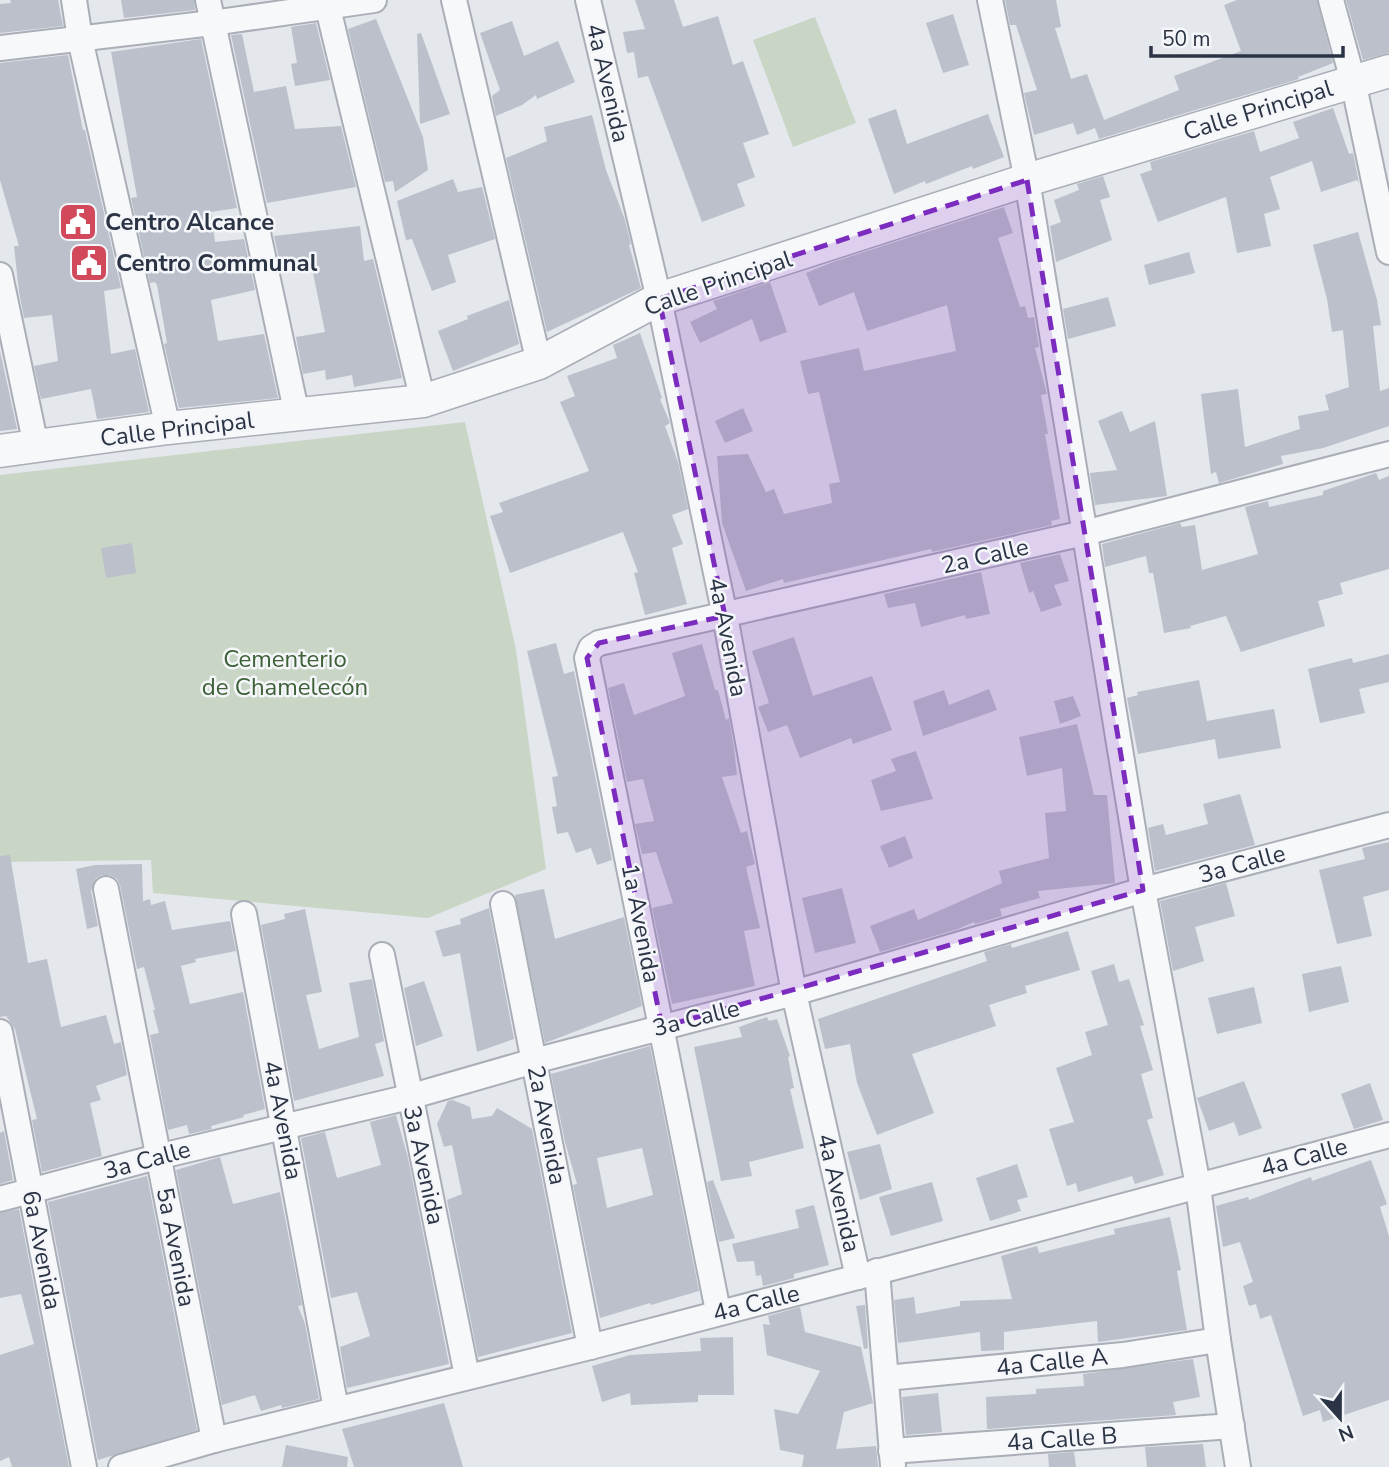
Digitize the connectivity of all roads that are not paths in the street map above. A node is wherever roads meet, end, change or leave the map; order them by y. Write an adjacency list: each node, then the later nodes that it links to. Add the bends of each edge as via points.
1 (74, 0): 9 (street)
2 (374, 0): 7 (street)
3 (454, 0): 17 (street)
4 (588, 0): 16 (street, 4a Avenida)
5 (990, 0): 13 (street)
6 (1331, 0): 12 (street)
7 (327, 3): 8 (street); 18 (street)
8 (210, 12): 9 (street); 19 (street)
9 (80, 39): 10 (street); 20 (street)
10 (0, 48)
11 (1389, 71): 12 (street, Calle Principal)
12 (1353, 81): 13 (street, Calle Principal); 14 (street)
13 (1027, 180): 16 (street, Calle Principal); 24 (street)
14 (1389, 253)
15 (0, 275): 21 (street)
16 (659, 299): 17 (street, Calle Principal); 25 (street, 4a Avenida)
17 (539, 363): 18 (street, Calle Principal)
18 (423, 401): 19 (street, Calle Principal)
19 (298, 415): 20 (street, Calle Principal)
20 (168, 428): 21 (street, Calle Principal)
21 (36, 446): 22 (street, Calle Principal)
22 (0, 451)
23 (1389, 454): 24 (street, 2a Calle)
24 (1084, 533): 25 (street, 2a Calle); 29 (street)
25 (725, 616): 26 (street, 2a Calle, via 599,643); 33 (street, 4a Avenida)
26 (587, 658): 34 (street, 1a Avenida)
27 (1389, 825): 29 (street, 3a Calle)
28 (106, 889): 40 (street, 5a Avenida)
29 (1143, 890): 33 (street, 3a Calle); 41 (street)
30 (503, 904): 36 (street, 2a Avenida)
31 (244, 914): 38 (street, 4a Avenida)
32 (382, 955): 37 (street, 3a Avenida)
33 (794, 993): 34 (street, 3a Calle); 44 (street, 4a Avenida)
34 (662, 1027): 36 (street, 3a Calle); 45 (street, 1a Avenida)
35 (0, 1032): 42 (street, 6a Avenida)
36 (534, 1061): 37 (street, 3a Calle); 47 (street, 2a Avenida)
37 (410, 1097): 38 (street, 3a Calle); 48 (street, 3a Avenida)
38 (285, 1126): 40 (street, 3a Calle); 50 (street, 4a Avenida)
39 (1389, 1135): 41 (street, 4a Calle)
40 (158, 1157): 42 (street, 3a Calle); 52 (street, 5a Avenida)
41 (1198, 1186): 44 (street, 4a Calle); 46 (street)
42 (31, 1191): 43 (street, 3a Calle); 54 (street, 6a Avenida)
43 (0, 1199)
44 (867, 1274): 45 (street, 4a Calle); 49 (street, 4a Avenida)
45 (718, 1311): 47 (street, 4a Calle)
46 (1218, 1340): 49 (street, 4a Calle A, via 1123,1355); 51 (street)
47 (590, 1347): 48 (street, 4a Calle)
48 (467, 1376): 50 (street, 4a Calle)
49 (886, 1378): 53 (street, 4a Avenida)
50 (335, 1409): 52 (street, 4a Calle)
51 (1232, 1426): 53 (street, 4a Calle B); 56 (street)
52 (214, 1440): 55 (street, 4a Calle)
53 (892, 1459)
54 (84, 1467)
55 (121, 1467)
56 (1238, 1467)

